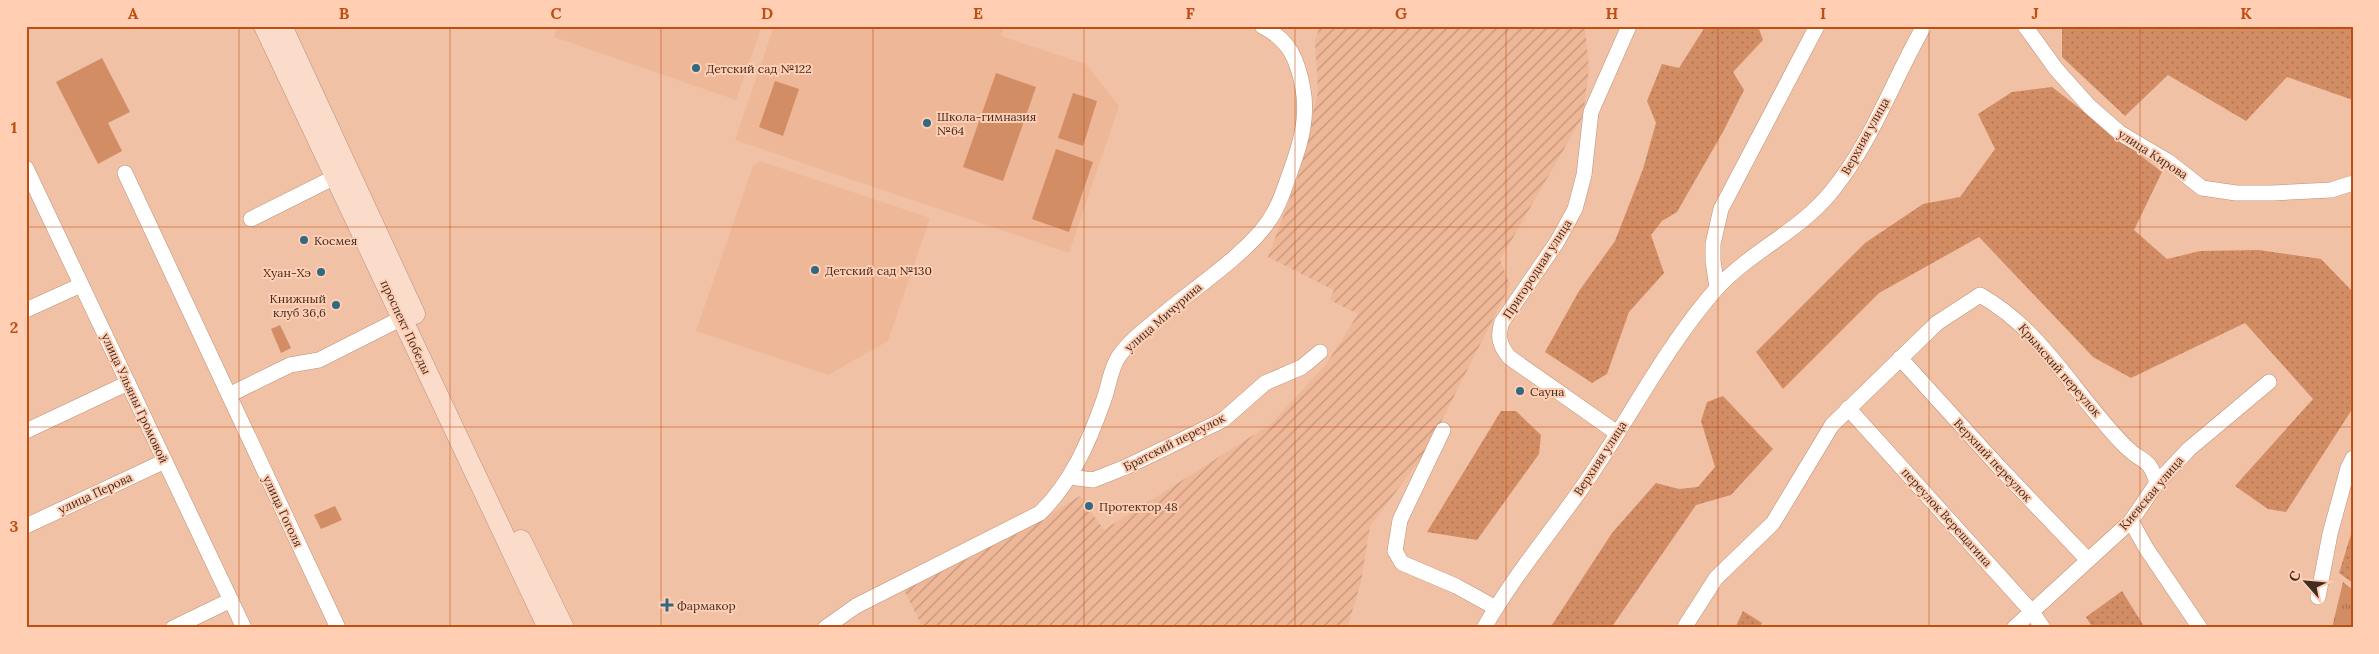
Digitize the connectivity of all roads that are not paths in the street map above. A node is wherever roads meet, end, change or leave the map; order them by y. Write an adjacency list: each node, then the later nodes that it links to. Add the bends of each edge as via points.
1 (264, 26): 10 (main road, проспект Победы)
2 (282, 26): 41 (main road, проспект Победы, via 475,444)
3 (1262, 26): 28 (street, улица Мичурина, via 1279,36 1292,51 1305,100 1300,144 1280,202 1259,234 1147,328 1119,356 1097,420)
4 (1629, 26): 25 (street, Пригородная улица, via 1591,112 1584,175 1575,209 1557,242 1502,322 1499,337 1509,357)
5 (1817, 26): 14 (street, via 1722,209 1713,244)
6 (1924, 26): 14 (street, Верхняя улица, via 1852,164 1832,192 1808,217)
7 (2025, 26): 11 (street, улица Кирова, via 2056,69 2089,106 2120,134 2169,162 2202,188 2236,193 2273,193 2331,190)
8 (125, 173): 21 (street, улица Гоголя)
9 (28, 175): 13 (street, улица Ульяны Громовой)
10 (335, 177): 12 (street); 16 (main road, проспект Победы)
11 (2353, 183)
12 (251, 219)
13 (82, 285): 15 (street); 20 (street, улица Ульяны Громовой)
14 (1717, 288): 25 (street, Верхняя улица)
15 (26, 310)
16 (402, 318): 21 (street, via 319,360 290,365); 40 (main road, проспект Победы)
17 (1320, 352): 28 (street, Братский переулок, via 1302,367 1265,382 1223,420 1093,480)
18 (1900, 358): 22 (street); 29 (street, Крымский переулок, via 1937,323 1980,295 1997,304 2029,331 2127,448 2152,466); 32 (street, Верхний переулок)
19 (2269, 382): 29 (street, Киевская улица, via 2190,449)
20 (128, 383): 24 (street); 27 (street, улица Ульяны Громовой)
21 (229, 395): 39 (street, улица Гоголя)
22 (1848, 408): 36 (street, переулок Верещагина); 44 (street, via 1832,425 1772,523 1716,578)
23 (1443, 430): 35 (street, via 1400,520 1395,551 1402,563 1456,586)
24 (26, 431)
25 (1617, 433): 35 (street, Верхняя улица)
26 (2353, 458): 33 (street, via 2330,534)
27 (165, 461): 31 (street, улица Перова); 34 (street, улица Ульяны Громовой)
28 (1069, 478): 42 (street, улица Мичурина, via 1059,493 1035,516 856,606)
29 (2157, 483): 30 (street, Киевская улица)
30 (2131, 520): 32 (street, Киевская улица); 47 (street)
31 (26, 526)
32 (2088, 560): 36 (street, Киевская улица)
33 (2318, 597)
34 (231, 600): 37 (street); 38 (street, улица Ульяны Громовой)
35 (1496, 608): 43 (street, Верхняя улица)
36 (2032, 612): 45 (street, Киевская улица); 46 (street, переулок Верещагина)
37 (173, 628)
38 (244, 628)
39 (338, 628)
40 (548, 628)
41 (564, 628)
42 (825, 628)
43 (1484, 628)
44 (1684, 628)
45 (2014, 628)
46 (2043, 628)
47 (2200, 628)

